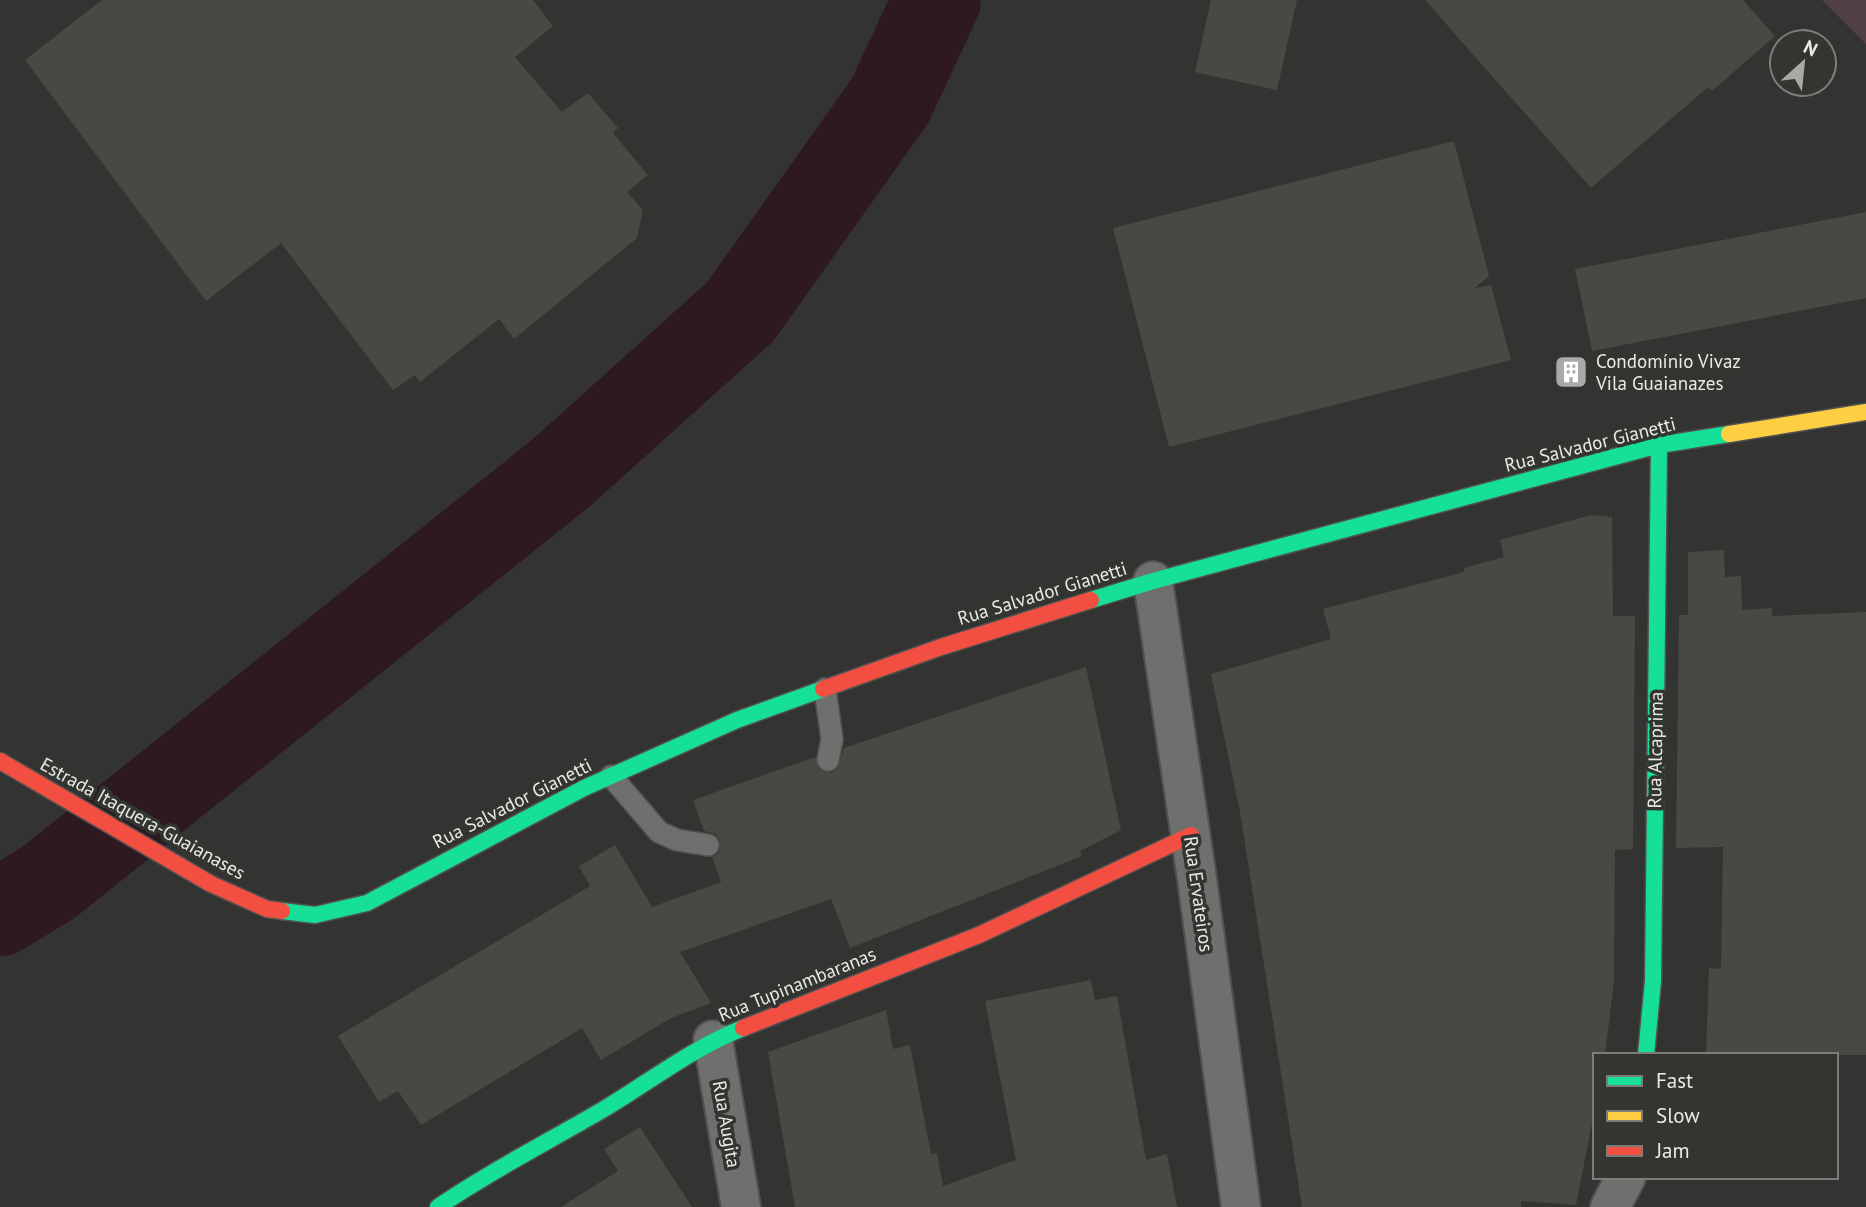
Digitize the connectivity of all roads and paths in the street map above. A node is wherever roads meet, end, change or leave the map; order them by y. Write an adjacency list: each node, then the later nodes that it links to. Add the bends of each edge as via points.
1 (1866, 412): 2 (main road, Rua Salvador Gianetti)
2 (1659, 446): 3 (main road, Rua Salvador Gianetti); 12 (main road, Rua Alcaprima, via 1653,981)
3 (1153, 581): 4 (main road, Rua Salvador Gianetti, via 941,647); 8 (street, Rua Ervateiros)
4 (825, 689): 5 (lane, via 832,739); 7 (main road, Rua Salvador Gianetti, via 737,720)
5 (828, 760)
6 (0, 761): 10 (main road, Estrada Itaquera-Guaianases, via 211,884)
7 (611, 776): 9 (lane, via 659,832); 10 (main road, Rua Salvador Gianetti, via 367,903 315,915)
8 (1191, 835): 11 (main road, Rua Tupinambaranas, via 979,935); 16 (street, Rua Ervateiros)
9 (708, 845)
10 (267, 909)
11 (713, 1040): 14 (main road, Rua Tupinambaranas); 15 (street, Rua Augita)
12 (1646, 1053)
13 (1625, 1179): 17 (street)
14 (438, 1207)
15 (741, 1207)
16 (1241, 1207)
17 (1611, 1207)

